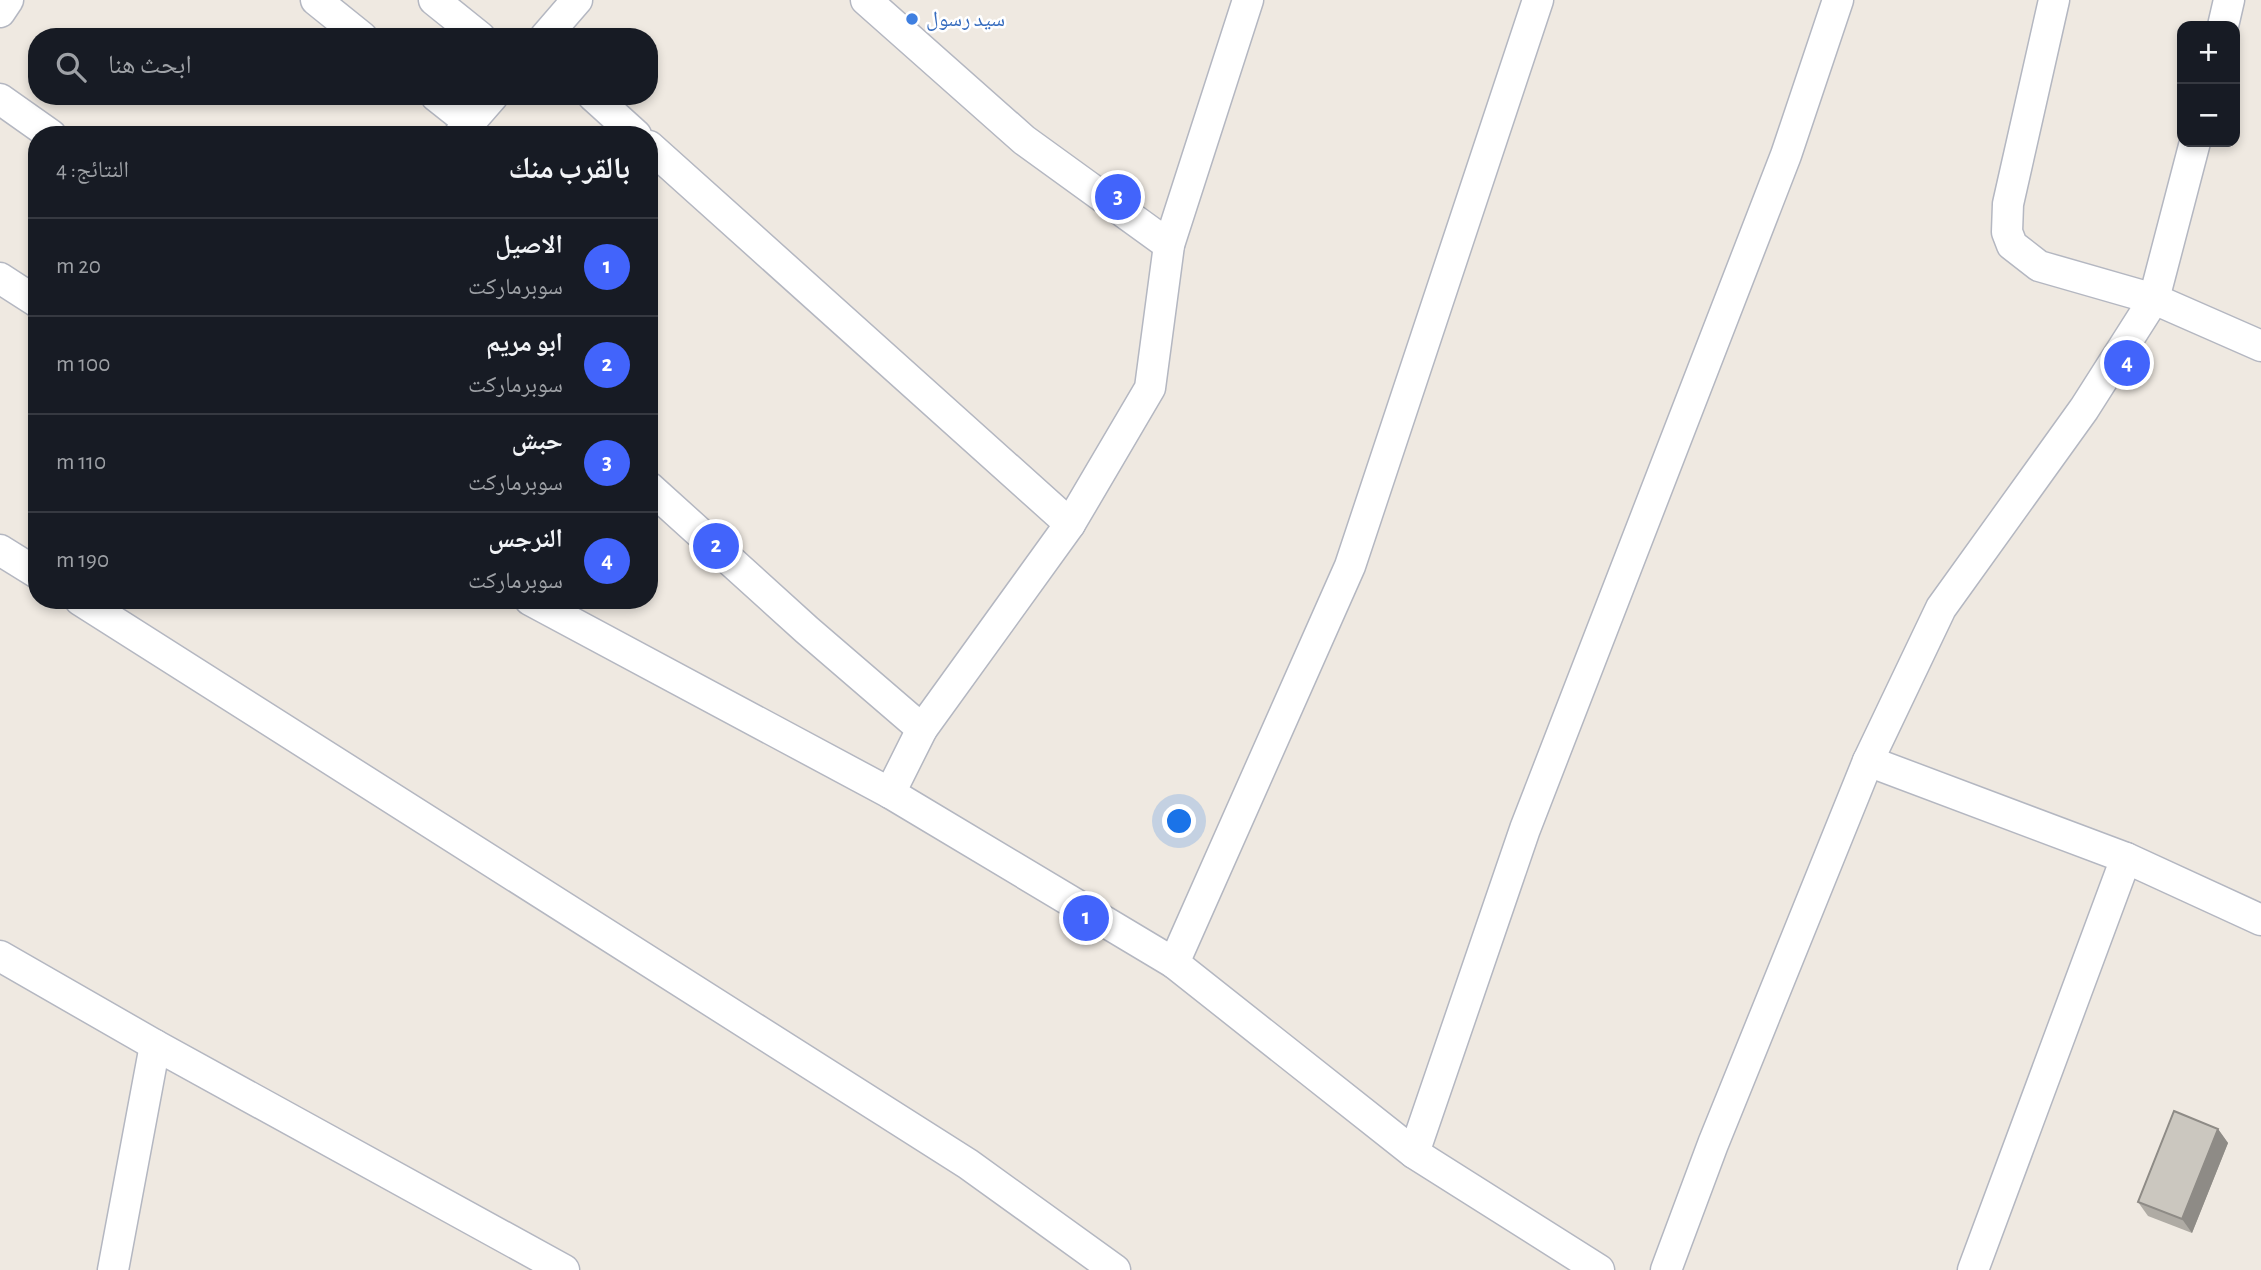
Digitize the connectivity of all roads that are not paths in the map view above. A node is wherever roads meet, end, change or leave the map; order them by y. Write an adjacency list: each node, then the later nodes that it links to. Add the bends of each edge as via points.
1 (8, 0): 11 (street)
2 (316, 0): 13 (street)
3 (433, 0): 14 (street)
4 (577, 0): 15 (street)
5 (866, 0): 26 (street, via 1024,140)
6 (1248, 0): 26 (street)
7 (1538, 0): 43 (street, via 1350,566)
8 (1838, 0): 45 (street, via 1786,156 1525,829)
9 (2054, 0): 29 (street, via 2008,204 2007,232 2012,245 2039,266)
10 (2229, 0): 12 (street)
11 (0, 12)
12 (2224, 21)
13 (351, 28)
14 (469, 28)
15 (553, 28)
16 (0, 99): 20 (street)
17 (444, 105): 21 (street)
18 (485, 105): 22 (street)
19 (603, 105): 23 (street)
20 (38, 126)
21 (461, 126)
22 (467, 126)
23 (626, 126)
24 (2194, 147): 29 (street)
25 (658, 154): 32 (street)
26 (1169, 245): 32 (street, via 1150,388)
27 (0, 278): 28 (street)
28 (28, 296)
29 (2154, 299): 30 (street); 38 (street, via 2084,410 1941,608)
30 (2261, 346)
31 (658, 495): 37 (street)
32 (1070, 524): 37 (street)
33 (0, 550): 34 (street)
34 (28, 567)
35 (94, 609): 48 (street, via 956,1156)
36 (547, 609): 39 (street)
37 (922, 729): 39 (street)
38 (1868, 761): 40 (street); 50 (street)
39 (890, 793): 43 (street)
40 (2126, 858): 41 (street); 51 (street)
41 (2261, 920)
42 (0, 956): 44 (street)
43 (1174, 963): 45 (street)
44 (155, 1045): 46 (street); 47 (street)
45 (1414, 1153): 49 (street)
46 (113, 1270)
47 (564, 1270)
48 (1115, 1270)
49 (1600, 1270)
50 (1666, 1270)
51 (1973, 1270)

